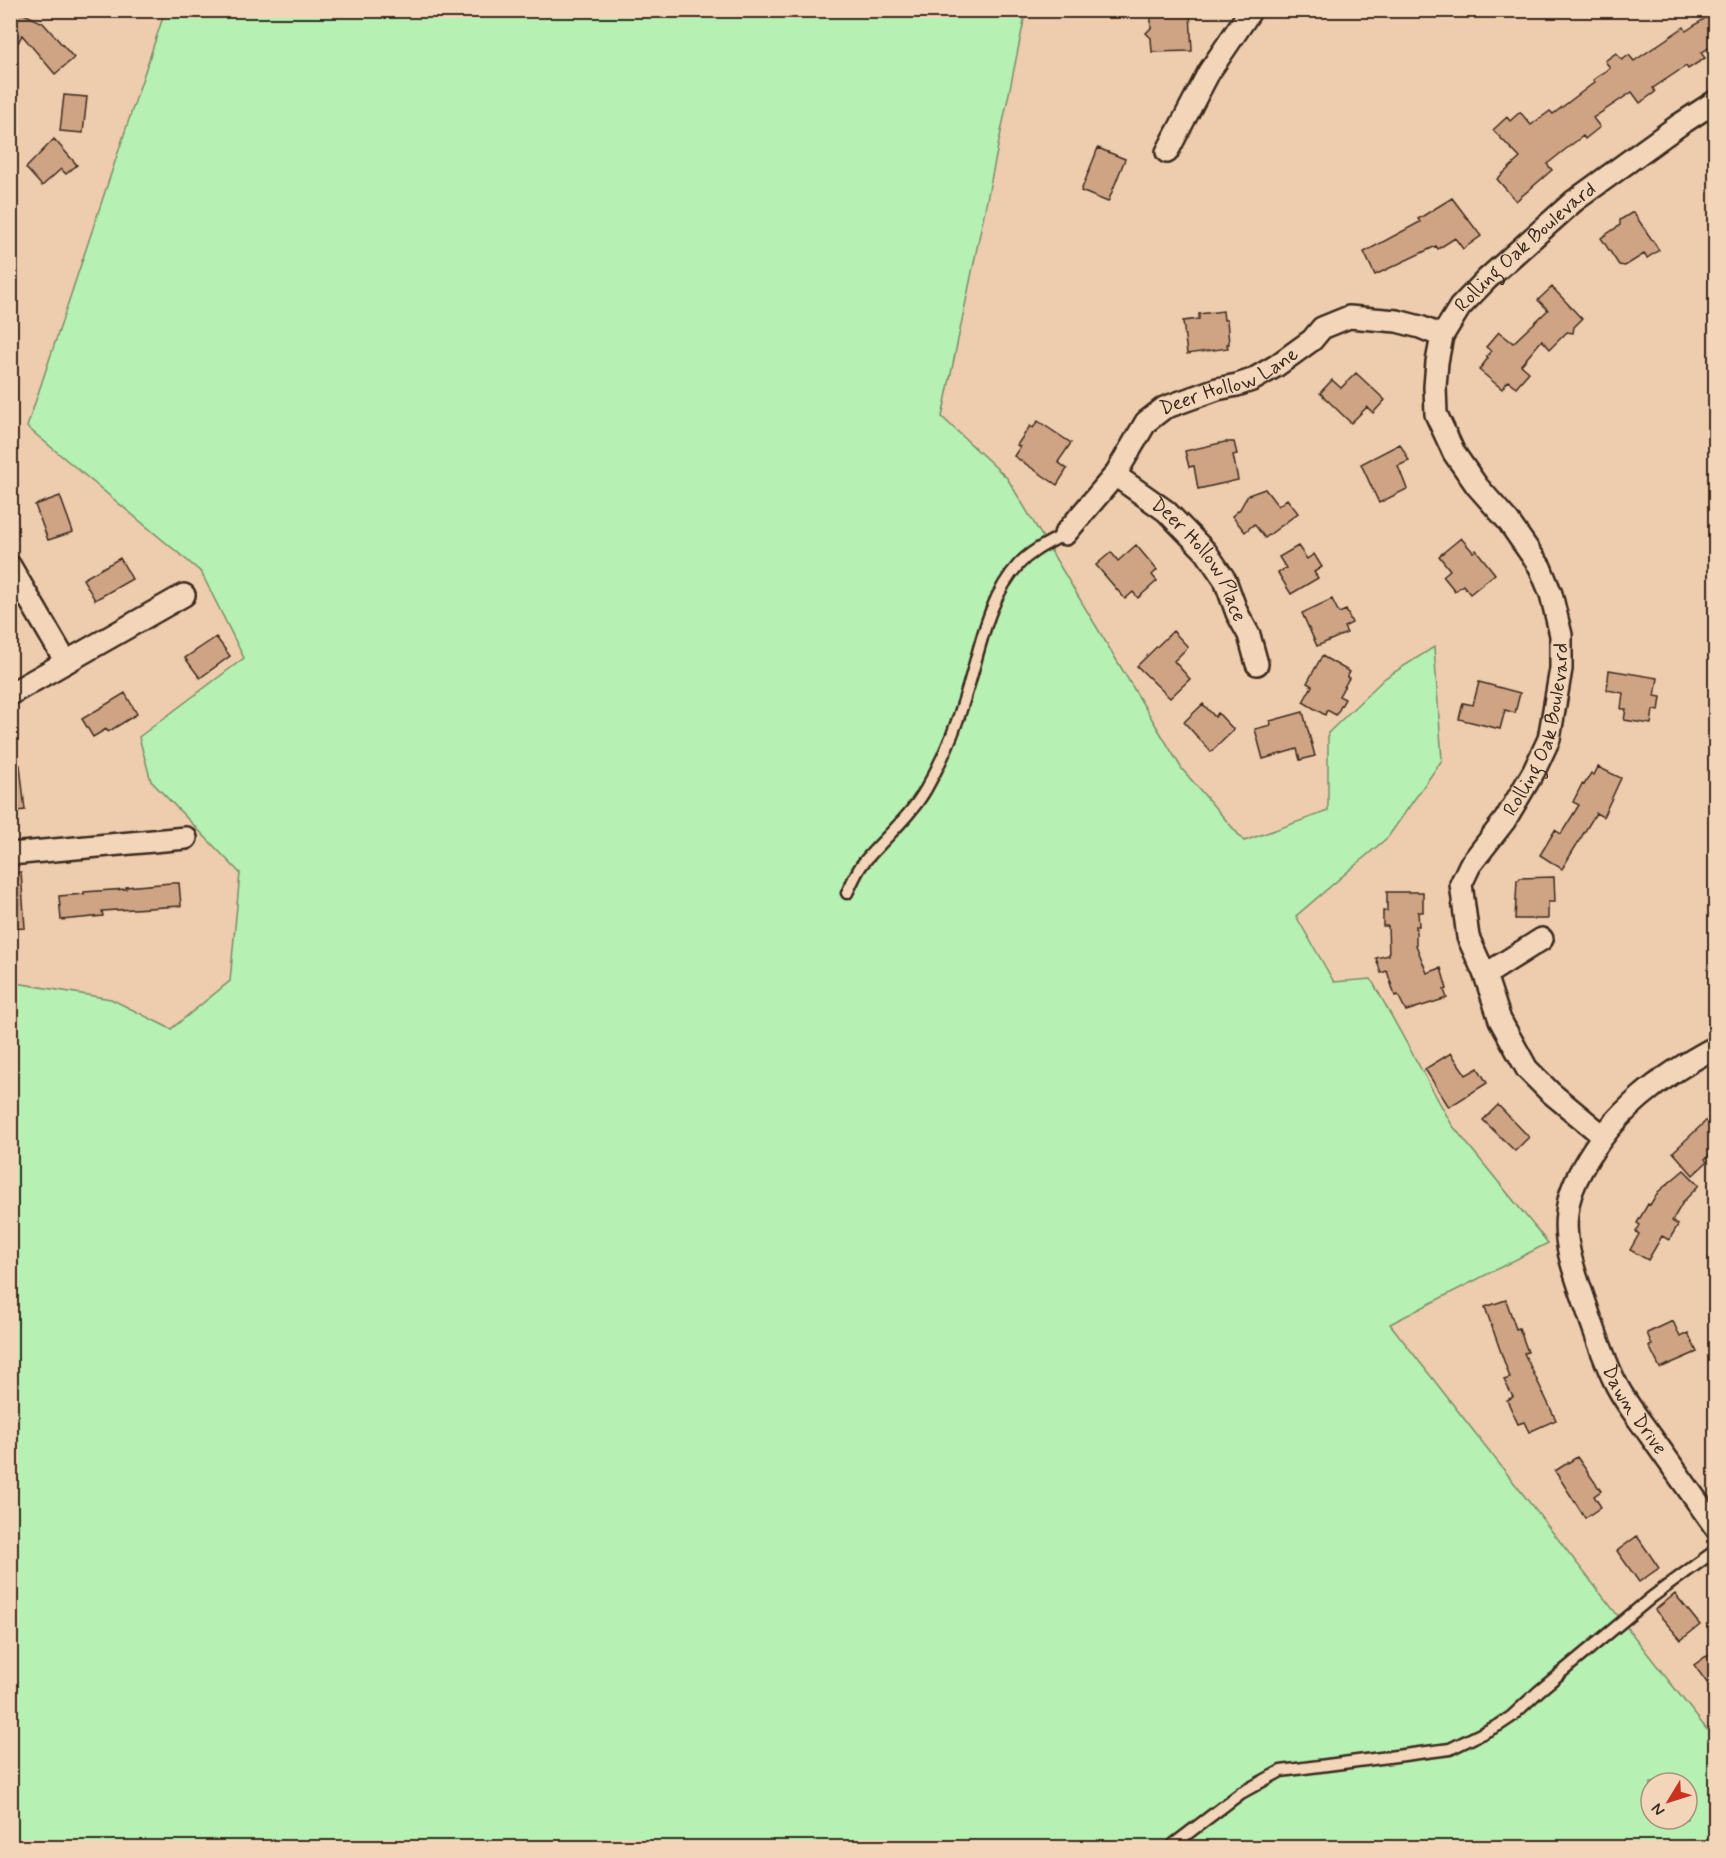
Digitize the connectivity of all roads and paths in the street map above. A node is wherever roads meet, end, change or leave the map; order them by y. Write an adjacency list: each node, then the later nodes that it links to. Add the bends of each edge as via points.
1 (1251, 10): 3 (street, via 1209,72)
2 (1716, 101): 4 (street, Rolling Oak Boulevard, via 1574,201 1487,279 1460,308)
3 (1167, 152)
4 (1442, 336): 5 (street, Deer Hollow Lane, via 1397,321 1349,317 1335,321 1252,380 1164,408 1146,422); 16 (street, Rolling Oak Boulevard, via 1435,387 1436,414 1454,453 1540,567 1561,635 1561,669 1549,739 1505,820 1470,865 1461,884 1468,937)
5 (1115, 475): 6 (street, Deer Hollow Lane); 10 (street, Deer Hollow Place, via 1166,511 1206,552 1225,580)
6 (1065, 534): 14 (lane, via 1018,565 997,598 939,765 907,814 862,863)
7 (10, 566): 9 (street)
8 (184, 595): 9 (street)
9 (66, 662): 11 (street)
10 (1257, 664)
11 (10, 694)
12 (186, 838): 13 (street)
13 (10, 854)
14 (847, 893)
15 (1542, 939): 16 (street)
16 (1485, 975): 18 (street, Rolling Oak Boulevard, via 1500,1020 1527,1069)
17 (1716, 1047): 18 (street, Dawn Drive, via 1668,1074 1628,1106)
18 (1603, 1136): 19 (street, Dawn Drive, via 1572,1191 1566,1228 1569,1250 1616,1384)
19 (1716, 1528)
20 (1716, 1550): 21 (lane, via 1652,1597 1499,1725 1450,1749 1281,1770 1241,1793)
21 (1174, 1844)

